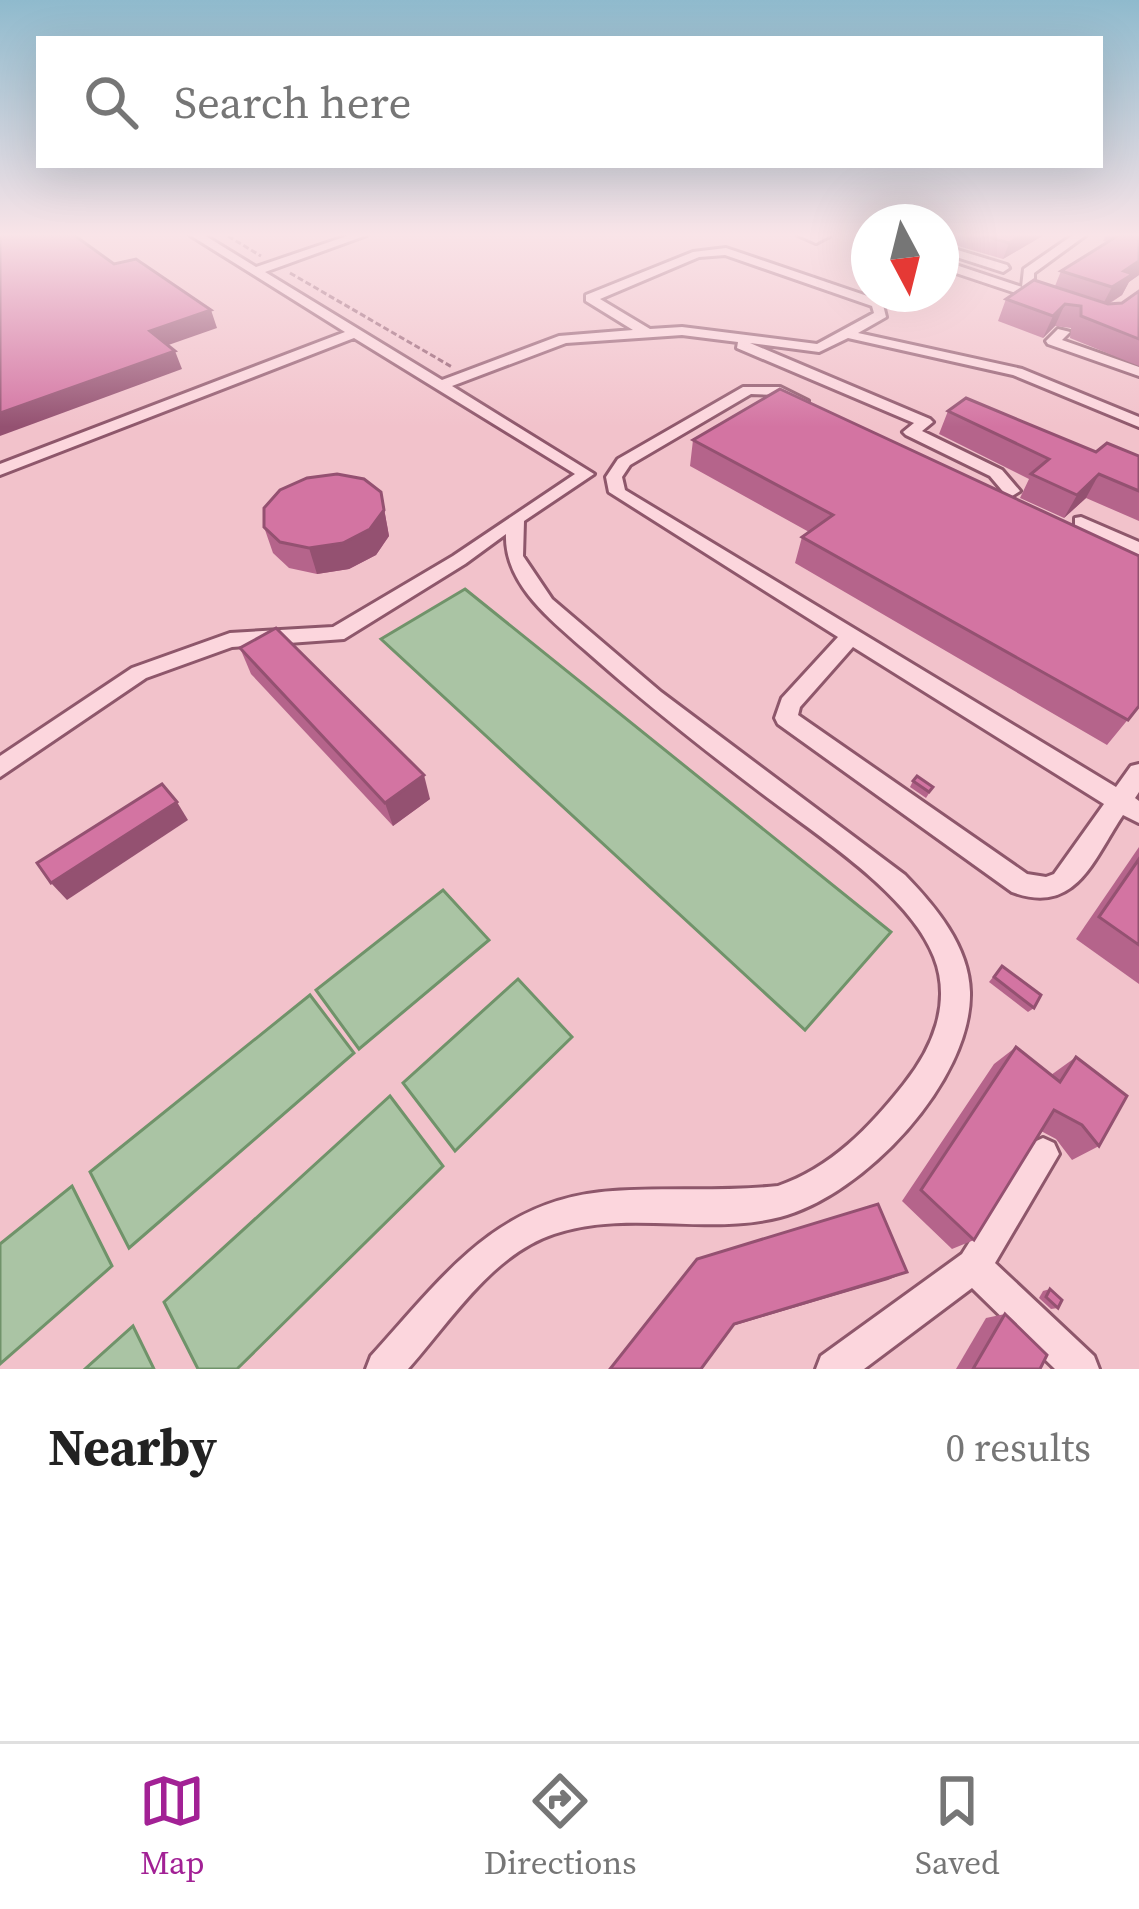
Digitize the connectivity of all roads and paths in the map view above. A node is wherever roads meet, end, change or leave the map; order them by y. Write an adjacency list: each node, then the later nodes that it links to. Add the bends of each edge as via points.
1 (296, 299): 9 (street)
2 (338, 299): 14 (path)
3 (591, 299): 7 (street)
4 (863, 299): 11 (street, via 881,314)
5 (1047, 299): 6 (street)
6 (1066, 305)
7 (645, 332): 10 (street); 16 (street, via 536,345)
8 (1063, 332): 15 (street, via 1054,341)
9 (352, 334): 16 (street); 20 (street)
10 (715, 334): 12 (street); 13 (street)
11 (846, 334): 12 (street); 18 (street, via 1017,372)
12 (819, 348): 13 (street)
13 (792, 366): 22 (street, via 925,422 911,432 996,473 1012,498)
14 (463, 370)
15 (1139, 372)
16 (441, 385): 23 (street, via 586,474)
17 (822, 412): 28 (street, via 780,391 748,390 624,462 614,477 617,492)
18 (1139, 422)
19 (907, 454): 21 (street)
20 (0, 470)
21 (970, 485)
22 (991, 495)
23 (515, 519): 29 (street, via 337,634 230,640 139,673); 34 (street, via 514,556 545,604 653,698 896,883 949,952 956,997 944,1051 864,1158 824,1188 779,1202 601,1208 552,1218 505,1239)
24 (1081, 522): 26 (street)
25 (1054, 526): 27 (street)
26 (1139, 549)
27 (1139, 568)
28 (850, 637): 31 (street); 31 (street, via 786,718 1021,884 1046,890 1063,883)
29 (0, 768)
30 (1139, 772): 31 (street)
31 (1130, 807)
32 (1042, 1154): 33 (street)
33 (974, 1266): 35 (street); 36 (street)
34 (384, 1369)
35 (834, 1369)
36 (1082, 1369)

